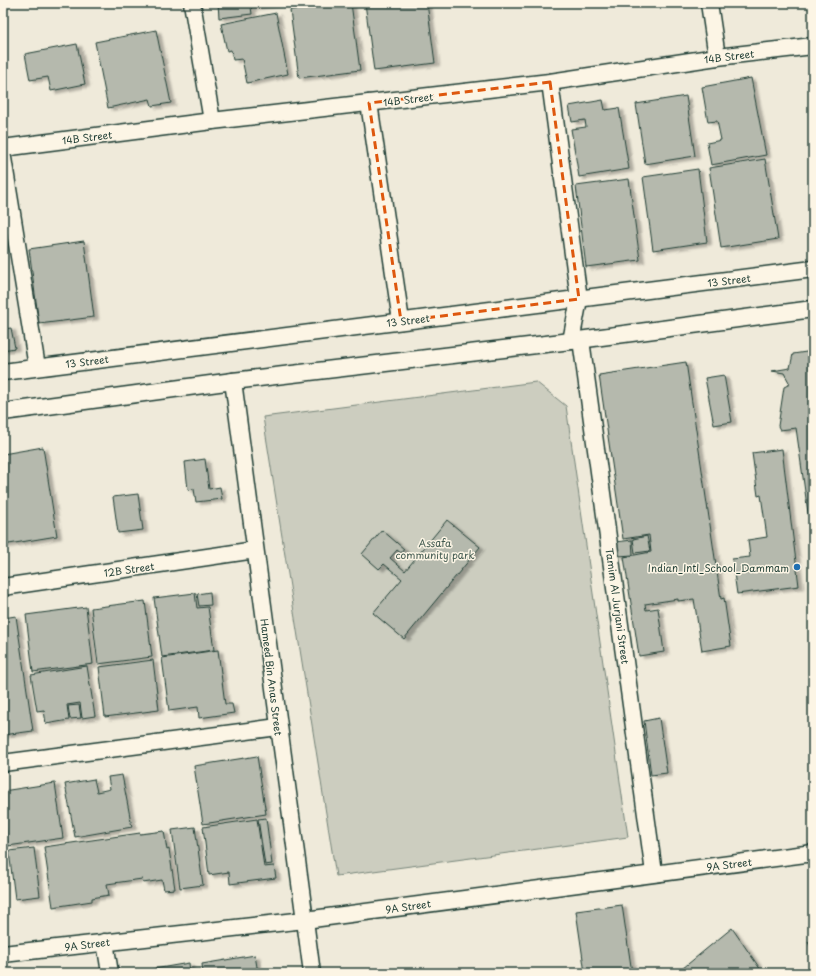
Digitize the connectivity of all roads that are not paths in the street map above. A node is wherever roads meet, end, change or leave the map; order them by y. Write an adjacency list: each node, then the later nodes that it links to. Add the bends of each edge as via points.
1 (192, 3): 7 (street)
2 (709, 3): 4 (street)
3 (813, 46): 4 (street, 14B Street)
4 (717, 57): 5 (street, 14B Street)
5 (550, 82): 6 (street, 14B Street); 11 (street, Tamim Al Jurjani Street)
6 (369, 103): 7 (street, 14B Street); 13 (street)
7 (212, 121): 8 (street, 14B Street)
8 (3, 148)
9 (3, 158): 15 (street)
10 (813, 269): 11 (street, 13 Street)
11 (580, 299): 13 (street, 13 Street); 14 (street, Tamim Al Jurjani Street)
12 (813, 309): 14 (street)
13 (401, 321): 15 (street, 13 Street)
14 (576, 340): 17 (street); 24 (street, Tamim Al Jurjani Street)
15 (37, 367): 16 (street, 13 Street)
16 (3, 372)
17 (233, 381): 18 (street); 19 (street, Hameed Bin Anas Street)
18 (3, 412)
19 (255, 550): 20 (street, 12B Street); 21 (street, Hameed Bin Anas Street)
20 (3, 588)
21 (278, 727): 22 (street); 25 (street, Hameed Bin Anas Street)
22 (3, 763)
23 (813, 853): 24 (street, 9A Street)
24 (654, 873): 25 (street, 9A Street)
25 (304, 920): 26 (street, 9A Street); 29 (street, Hameed Bin Anas Street)
26 (105, 942): 27 (street, 9A Street); 28 (street)
27 (3, 954)
28 (110, 973)
29 (312, 973)

